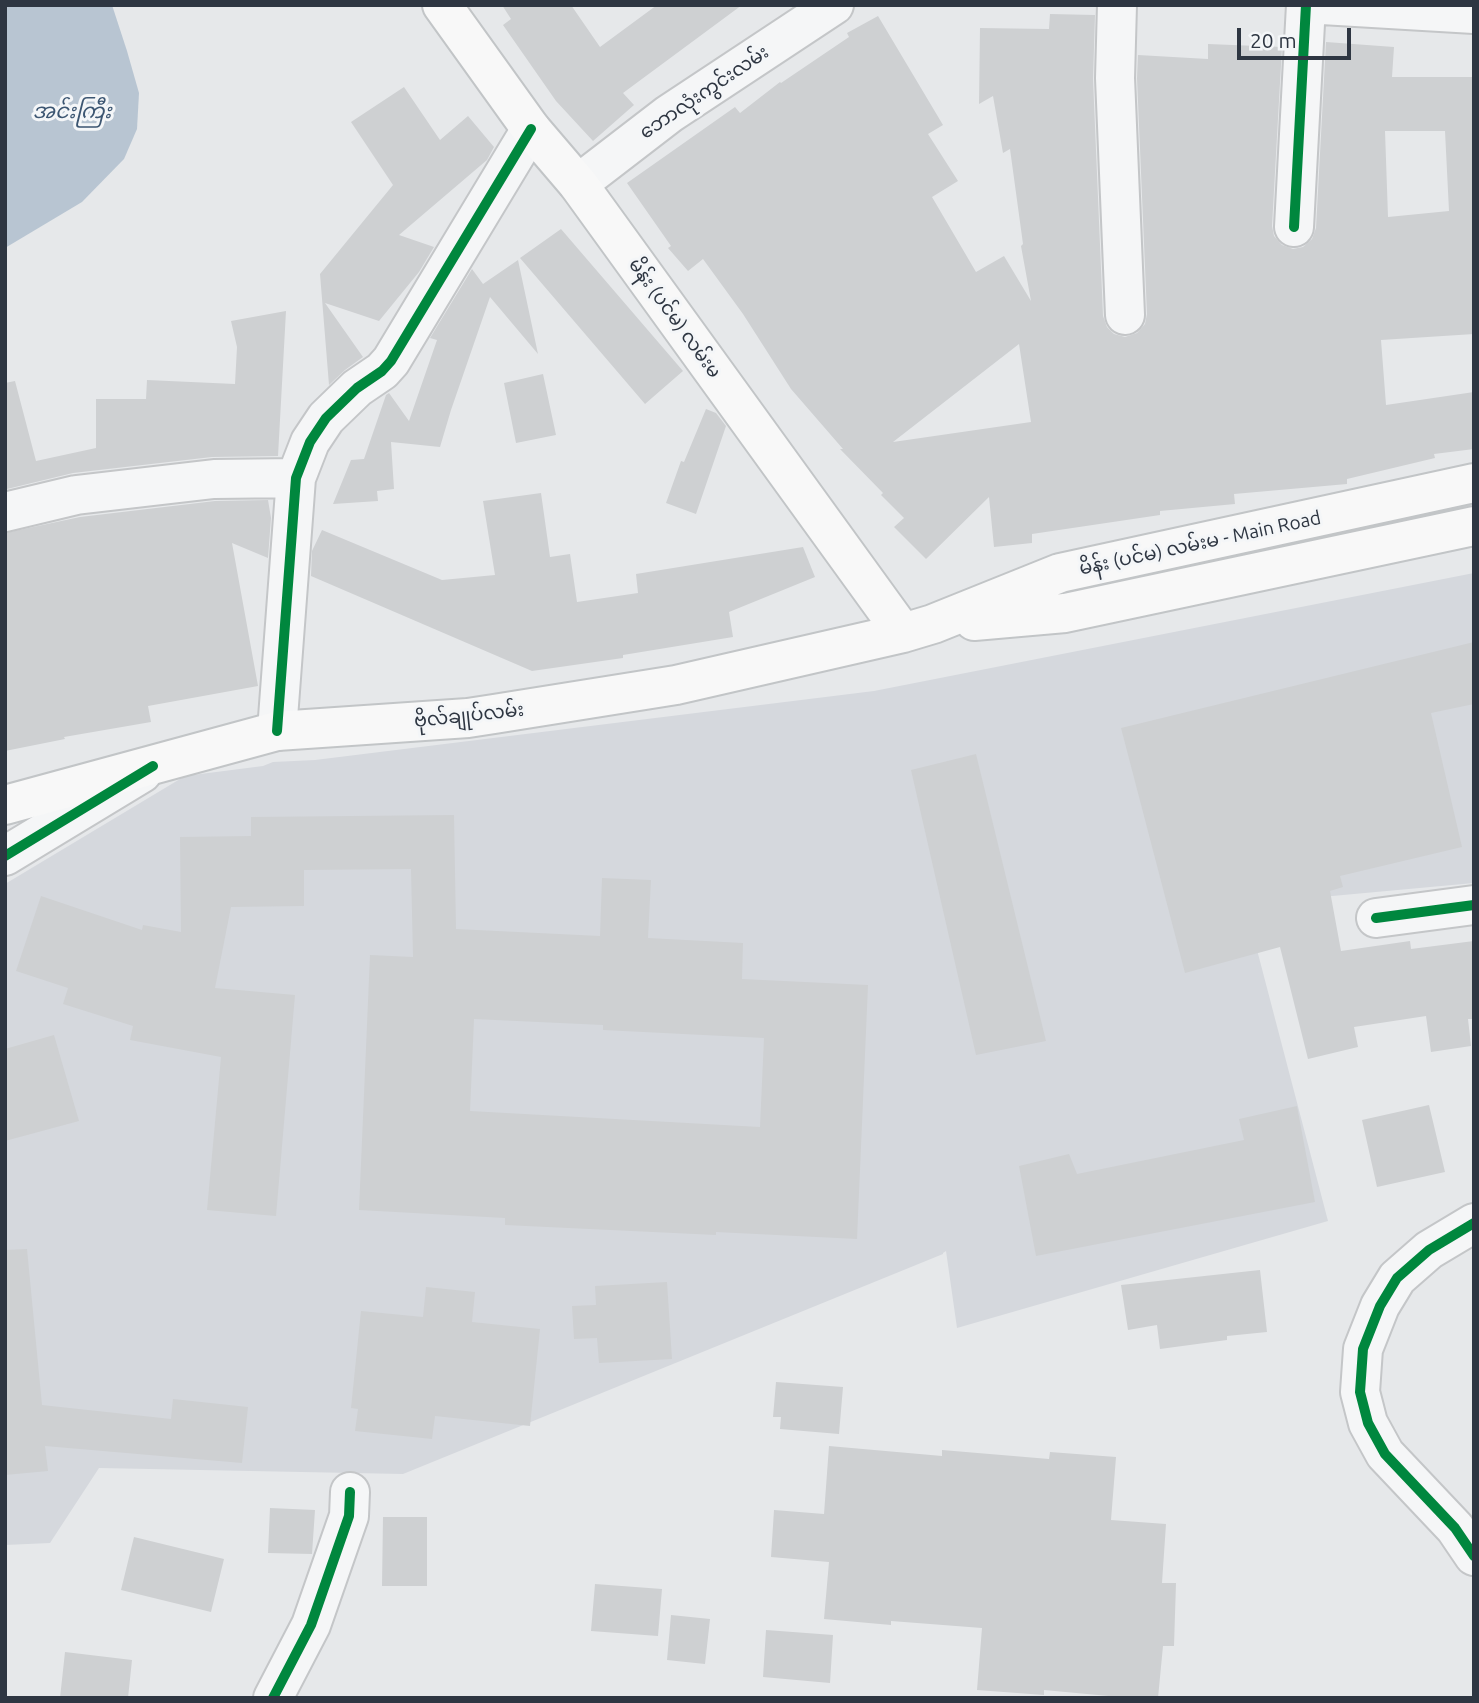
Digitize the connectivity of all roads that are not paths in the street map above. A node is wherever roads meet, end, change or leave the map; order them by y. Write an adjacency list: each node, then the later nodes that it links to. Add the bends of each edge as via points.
1 (442, 5): 7 (main road, မိန်း (ပင်မ) လမ်းမ)
2 (834, 5): 8 (street, ‌ဘောလုံးကွင်းလမ်း, via 669,114)
3 (1117, 5): 10 (street, via 1115,78)
4 (1306, 5): 9 (street)
5 (1322, 5): 6 (street)
6 (1474, 14)
7 (531, 129): 8 (main road, မိန်း (ပင်မ) လမ်းမ); 11 (street, via 391,361 326,418 310,442)
8 (578, 184): 15 (main road, မိန်း (ပင်မ) လမ်းမ)
9 (1294, 227)
10 (1125, 315)
11 (296, 478): 13 (street, via 214,479 76,495); 16 (street)
12 (1474, 484): 15 (main road, မိန်း (ပင်မ) လမ်းမ - Main Road, via 1060,573)
13 (5, 512)
14 (1474, 526): 15 (main road, via 1065,613)
15 (918, 629): 16 (main road, ဗိုလ်‌ချုပ်‌လမ်း, via 676,685 494,714)
16 (277, 731): 17 (main road, ဗိုလ်‌ချုပ်‌လမ်း)
17 (153, 766): 18 (main road, ဗိုလ်‌ချုပ်‌လမ်း); 19 (street)
18 (5, 805)
19 (5, 856)
20 (1474, 905): 21 (street)
21 (1376, 918)
22 (1474, 1223): 24 (street, via 1429,1250 1396,1278 1363,1349 1360,1392 1368,1423 1385,1454 1455,1528)
23 (350, 1492): 25 (street, via 349,1516 312,1625)
24 (1474, 1556)
25 (273, 1698)

